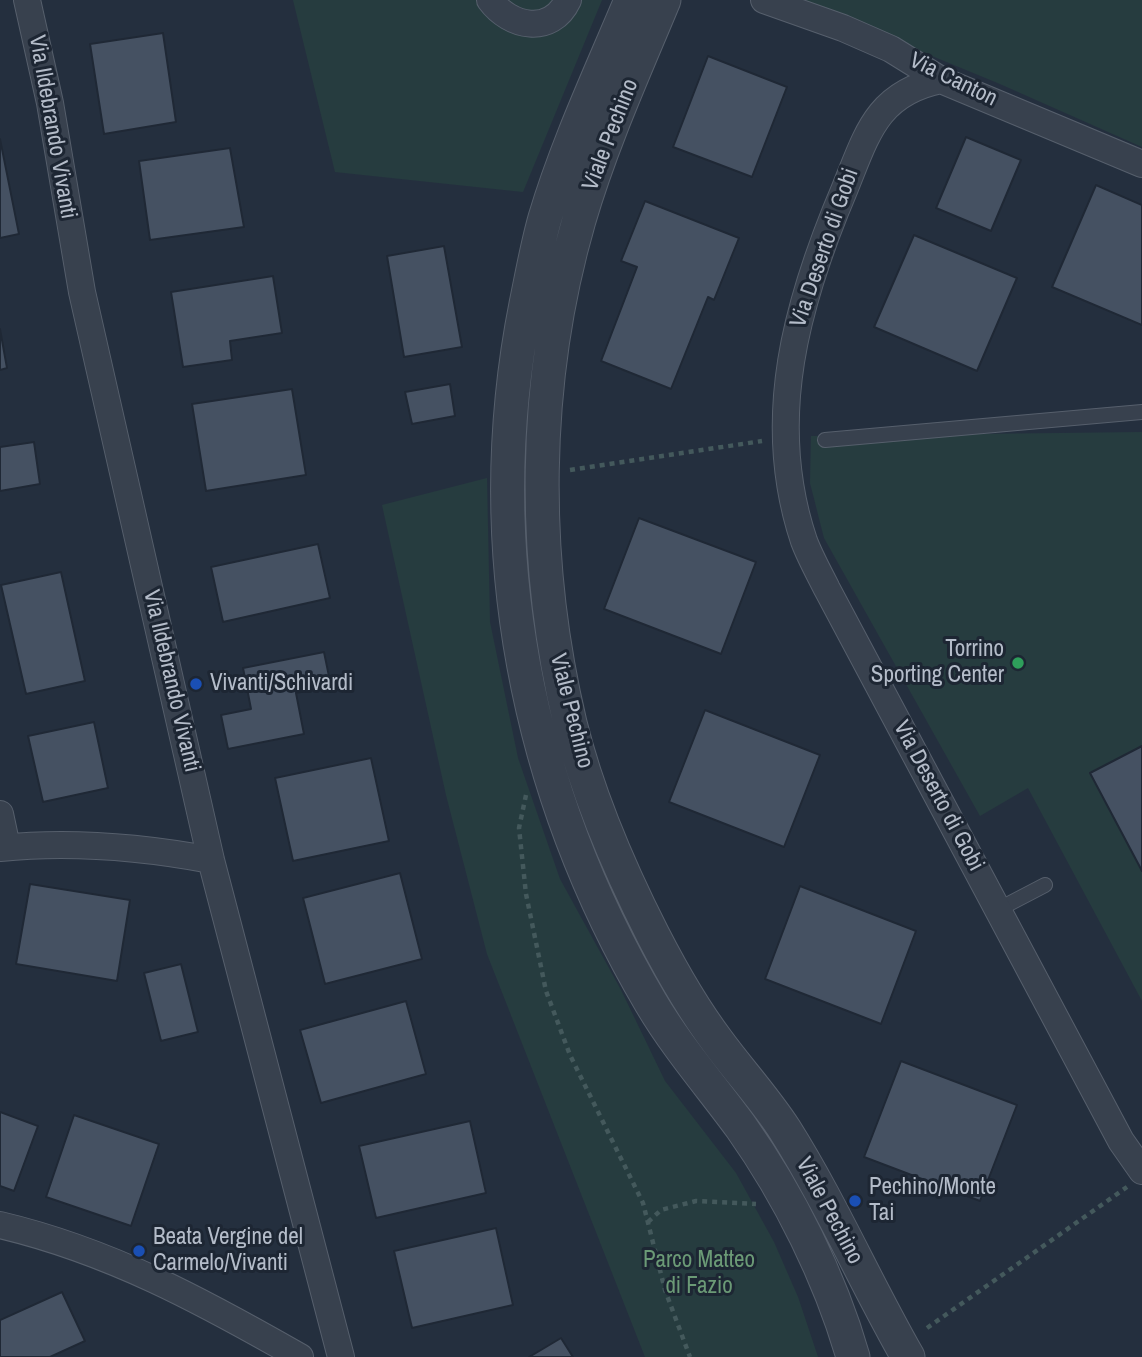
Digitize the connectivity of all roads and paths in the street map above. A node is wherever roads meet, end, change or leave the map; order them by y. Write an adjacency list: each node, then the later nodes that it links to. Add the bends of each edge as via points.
1 (27, 0): 16 (street, Via Ildebrando Vivanti, via 50,103 82,292)
2 (489, 0): 3 (street, via 511,21 526,24 555,16)
3 (568, 0)
4 (631, 0): 27 (street, Viale Pechino, via 551,199 521,328 508,481 517,631 539,738 588,880 661,1019 781,1191 825,1279)
5 (664, 0): 12 (street, Viale Pechino, via 576,232 551,351)
6 (764, 0): 7 (street, Via Canton, via 874,41)
7 (942, 80): 8 (street, Via Canton); 10 (street, Via Deserto di Gobi, via 914,87 891,102 859,155 799,317 789,370)
8 (1142, 164)
9 (1142, 412): 11 (lane)
10 (788, 437): 12 (path); 18 (street, Via Deserto di Gobi, via 791,484 806,545)
11 (825, 440)
12 (544, 474): 28 (street, Viale Pechino, via 547,586 556,656 575,738 611,844 670,968 793,1143)
13 (528, 790): 21 (path, via 519,828 526,894 546,991 570,1055 643,1203)
14 (0, 814): 15 (street)
15 (4, 848): 16 (street, via 134,848)
16 (211, 860): 25 (street, Via Ildebrando Vivanti)
17 (1045, 886): 18 (lane)
18 (999, 909): 19 (street, Via Deserto di Gobi)
19 (1136, 1178): 23 (path)
20 (760, 1204): 21 (path, via 696,1201 661,1210)
21 (648, 1222): 26 (path, via 665,1290)
22 (0, 1225): 24 (street, via 128,1266)
23 (927, 1328)
24 (300, 1357)
25 (341, 1357)
26 (690, 1357)
27 (853, 1357)
28 (908, 1357)

